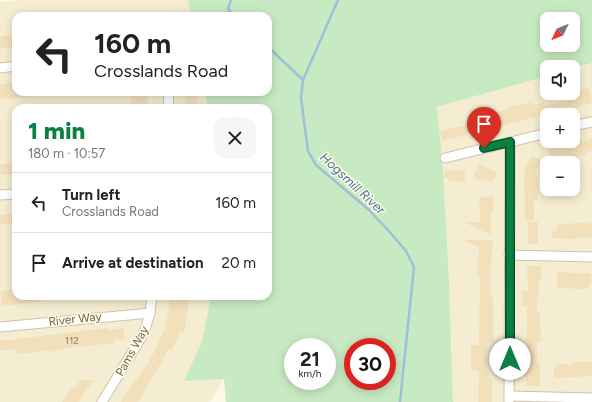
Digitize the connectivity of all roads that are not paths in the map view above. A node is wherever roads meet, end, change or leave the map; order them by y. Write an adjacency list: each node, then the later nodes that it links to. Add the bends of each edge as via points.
1 (12, 66): 2 (street)
2 (0, 68)
3 (592, 122): 4 (street)
4 (580, 125)
5 (540, 135): 6 (street)
6 (510, 142): 7 (street); 10 (street)
7 (445, 158)
8 (12, 194): 9 (street)
9 (0, 195)
10 (509, 255): 11 (street); 16 (street)
11 (592, 257)
12 (152, 300): 13 (street, Pams Way)
13 (150, 313): 14 (street, River Way); 17 (street, Pams Way, via 138,347)
14 (0, 327)
15 (592, 398): 16 (street)
16 (509, 399)
17 (102, 402)

